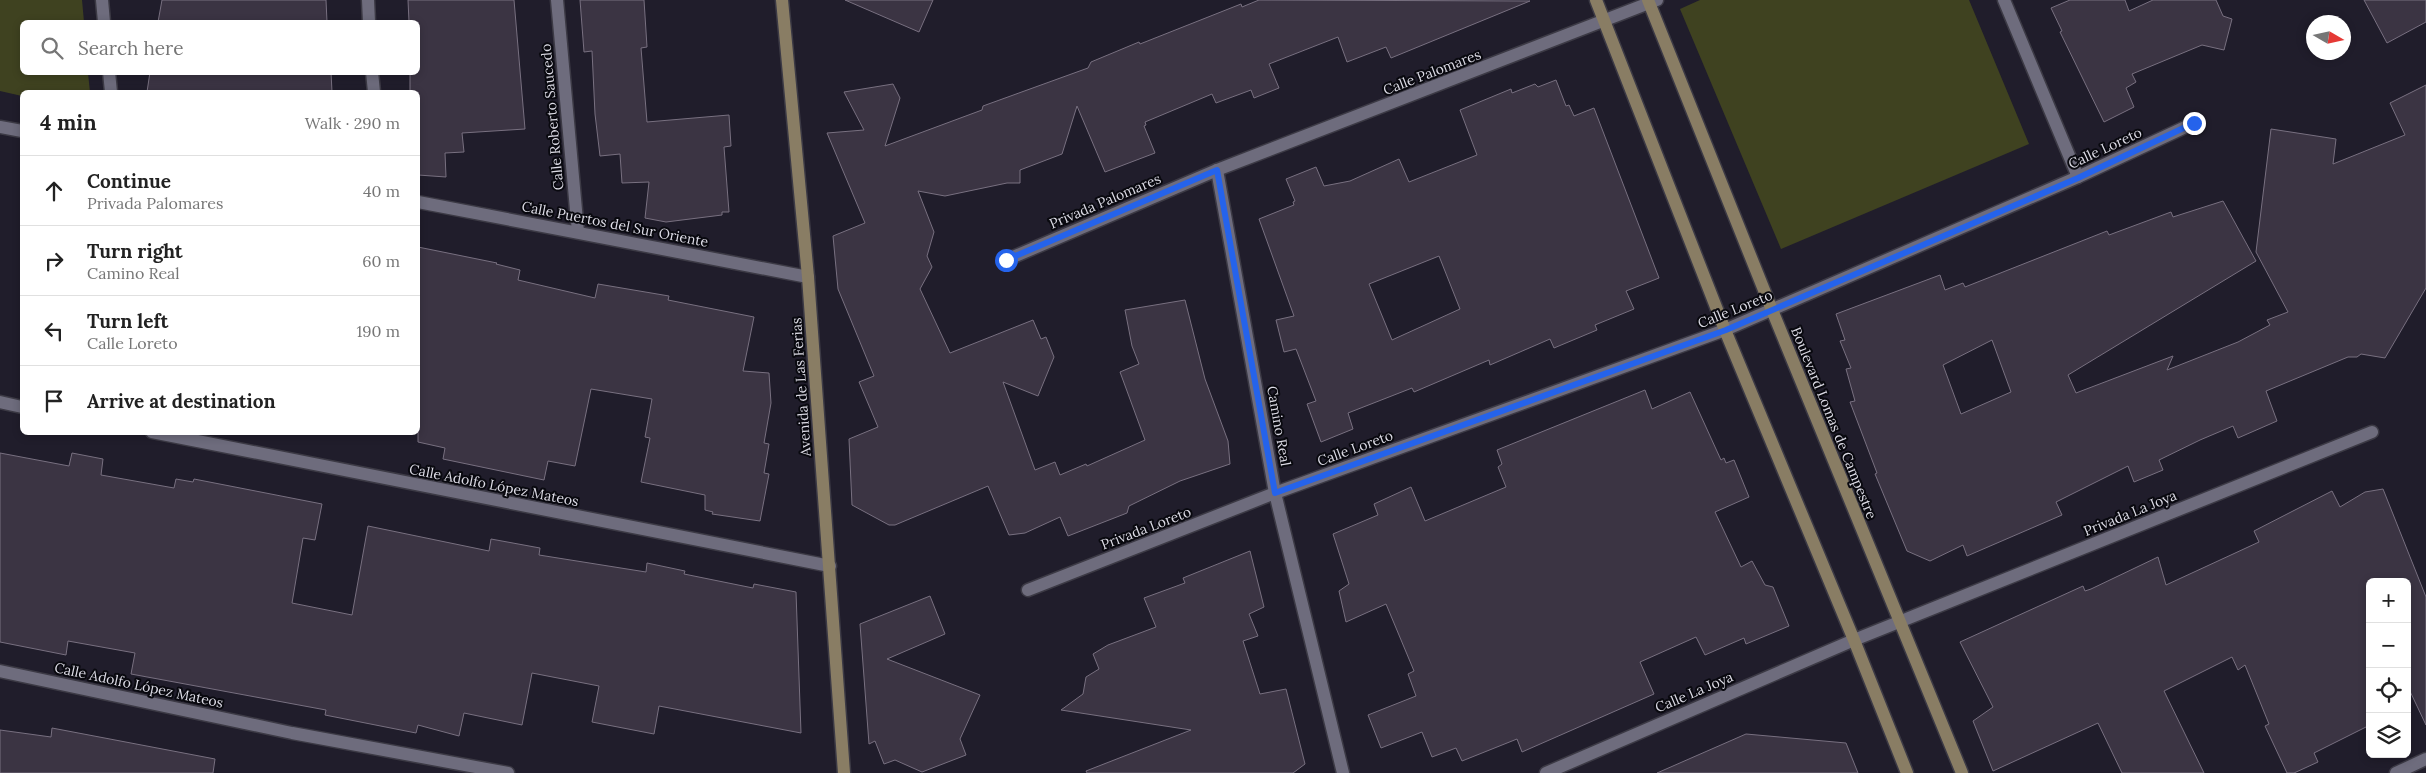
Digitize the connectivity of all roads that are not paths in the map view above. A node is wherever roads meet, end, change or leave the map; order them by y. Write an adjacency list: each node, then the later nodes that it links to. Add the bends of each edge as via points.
1 (102, 0): 8 (street)
2 (368, 0): 9 (street)
3 (557, 0): 21 (street, Calle Roberto Saucedo)
4 (782, 0): 23 (main road, Avenida de Las Ferias)
5 (1596, 0): 10 (main road)
6 (2004, 0): 19 (street)
7 (1652, 1): 10 (street, Calle Palomares); 24 (main road, Boulevard Lomas de Campestre)
8 (104, 20)
9 (369, 20)
10 (1605, 22): 18 (street, Calle Palomares); 25 (main road)
11 (109, 75): 13 (street)
12 (372, 75): 14 (street)
13 (111, 90)
14 (374, 90)
15 (2194, 123): 19 (street, Calle Loreto)
16 (0, 127): 17 (street)
17 (20, 131)
18 (1217, 170): 22 (street, Privada Palomares); 30 (street, Camino Real)
19 (2078, 178): 24 (street, Calle Loreto)
20 (420, 202): 21 (street, Calle Puertos del Sur Oriente)
21 (578, 232): 23 (street, Calle Puertos del Sur Oriente)
22 (1006, 260)
23 (808, 277): 31 (main road, Avenida de Las Ferias)
24 (1772, 310): 25 (street, Calle Loreto); 33 (main road, Boulevard Lomas de Campestre)
25 (1726, 330): 30 (street, Calle Loreto); 34 (main road)
26 (0, 402): 27 (street)
27 (20, 407)
28 (2372, 432): 33 (street, Privada La Joya)
29 (167, 435): 31 (street, Calle Adolfo López Mateos)
30 (1275, 493): 32 (street, Privada Loreto); 39 (street, Camino Real)
31 (830, 566): 38 (main road, Avenida de Las Ferias)
32 (1028, 590)
33 (1900, 622): 34 (street, Privada La Joya); 42 (main road, Boulevard Lomas de Campestre)
34 (1854, 640): 40 (street, Calle La Joya); 41 (main road)
35 (0, 671): 37 (street, Calle Adolfo López Mateos, via 292,733)
36 (2426, 759): 43 (street)
37 (508, 773)
38 (844, 773)
39 (1343, 773)
40 (1546, 773)
41 (1907, 773)
42 (1962, 773)
43 (2396, 773)

